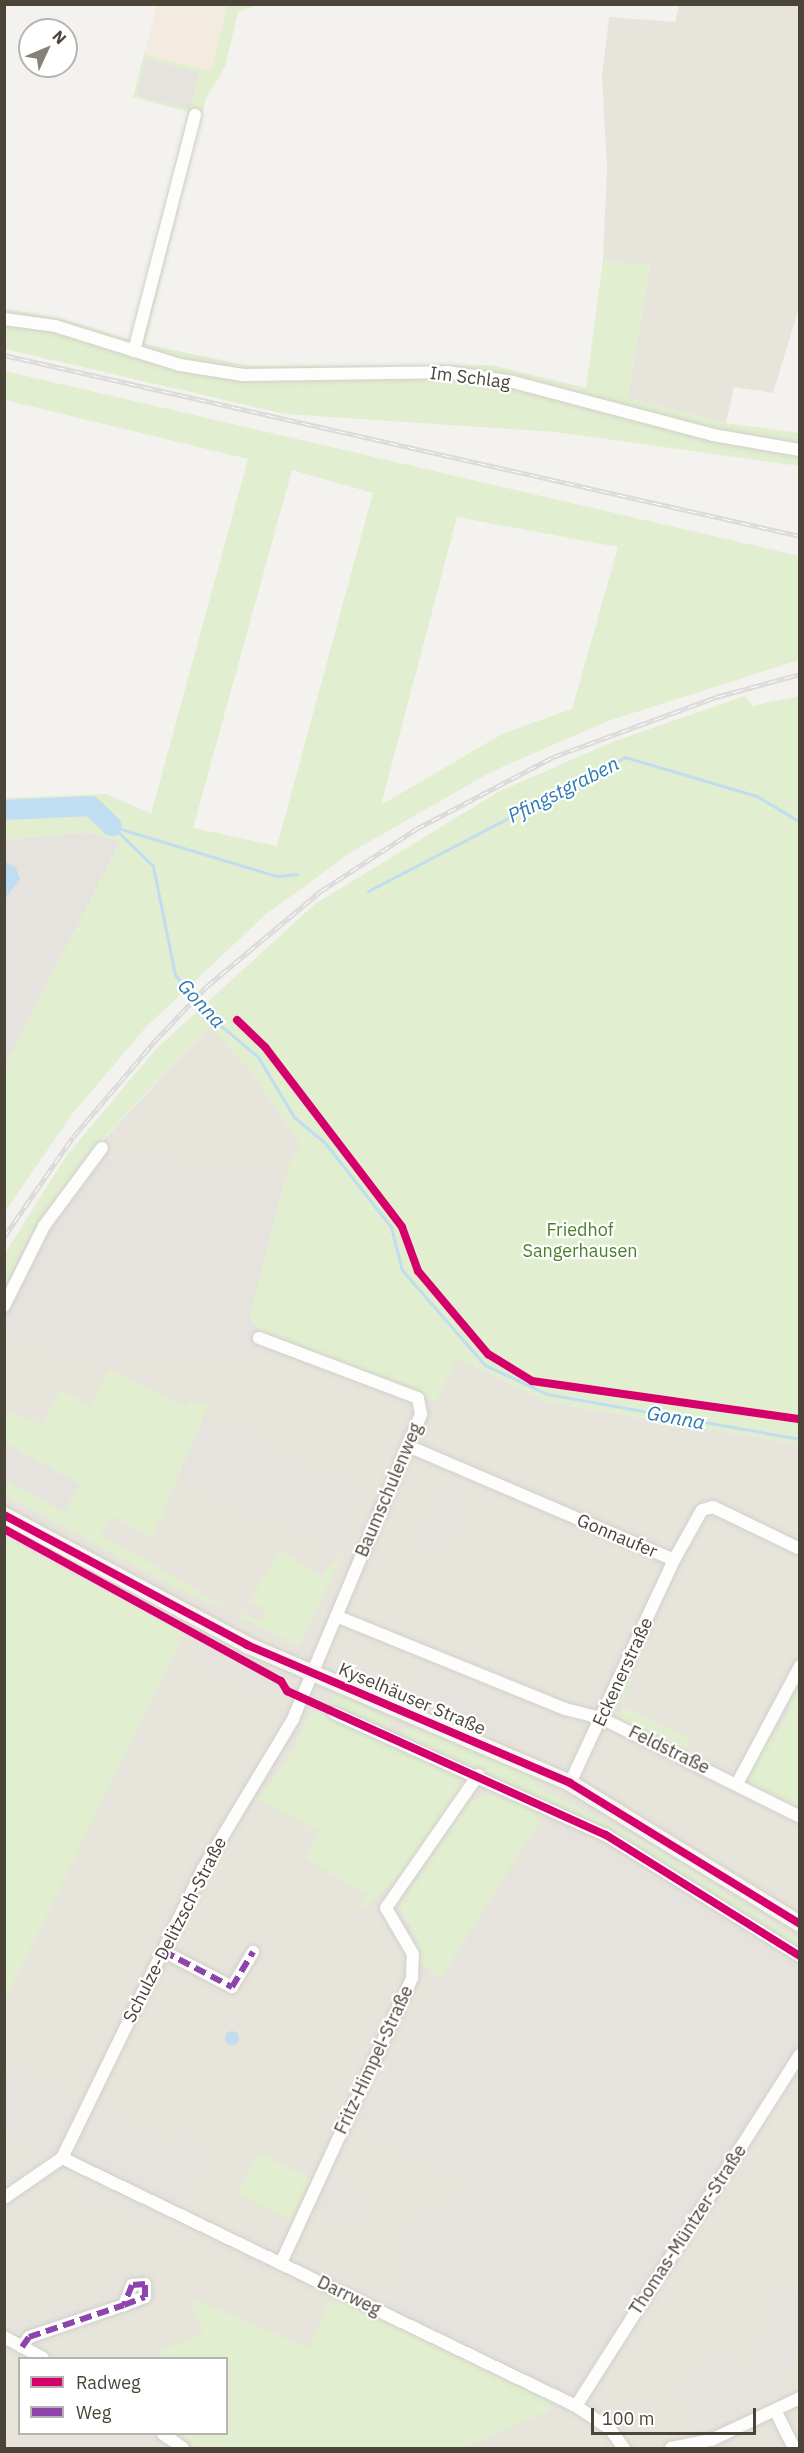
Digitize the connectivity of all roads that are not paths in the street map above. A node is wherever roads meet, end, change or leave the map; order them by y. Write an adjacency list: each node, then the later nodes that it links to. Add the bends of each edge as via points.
1 (195, 115): 3 (street)
2 (4, 320): 3 (street, Im Schlag, via 55,326)
3 (134, 351): 4 (street, Im Schlag, via 243,375 447,372)
4 (800, 450)
5 (102, 1148): 6 (street, via 44,1226)
6 (4, 1306)
7 (259, 1338): 8 (street, Baumschulenweg, via 418,1398 421,1414)
8 (408, 1446): 11 (street, Gonnaufer); 12 (street, Baumschulenweg)
9 (4, 1515): 14 (main road, Kyselhäuser Straße, via 212,1629)
10 (800, 1549): 11 (street, Gonnaufer, via 713,1507 702,1510)
11 (674, 1560): 17 (street, Eckenerstraße)
12 (336, 1616): 14 (street, Baumschulenweg); 17 (street, via 565,1710)
13 (800, 1666): 15 (street)
14 (312, 1673): 19 (main road, Kyselhäuser Straße); 23 (street, Schulze-Delitzsch-Straße, via 286,1733 207,1861)
15 (795, 1684): 20 (street)
16 (334, 1713): 18 (street)
17 (601, 1718): 19 (street, Eckenerstraße); 20 (street, Feldstraße)
18 (478, 1775): 25 (street, via 606,1835); 29 (street, Fritz-Himpel-Straße, via 386,1908 413,1954 412,1978)
19 (570, 1783): 22 (main road, Kyselhäuser Straße)
20 (737, 1784): 21 (street, Feldstraße)
21 (800, 1817)
22 (800, 1924)
23 (162, 1951): 24 (street, via 232,1987); 27 (street, Schulze-Delitzsch-Straße)
24 (253, 1952)
25 (800, 1956)
26 (800, 2055): 35 (street, Thomas-Müntzer-Straße)
27 (62, 2158): 28 (street); 29 (street, Darrweg)
28 (4, 2198)
29 (281, 2263): 35 (street, Darrweg)
30 (124, 2305): 32 (street, via 29,2337)
31 (4, 2337): 32 (street)
32 (22, 2347): 33 (street)
33 (41, 2357)
34 (800, 2398): 36 (street)
35 (576, 2406): 39 (street, Darrweg, via 610,2429)
36 (775, 2409): 40 (street); 41 (street)
37 (166, 2435): 38 (street)
38 (183, 2448)
39 (624, 2448)
40 (679, 2448)
41 (794, 2448)

